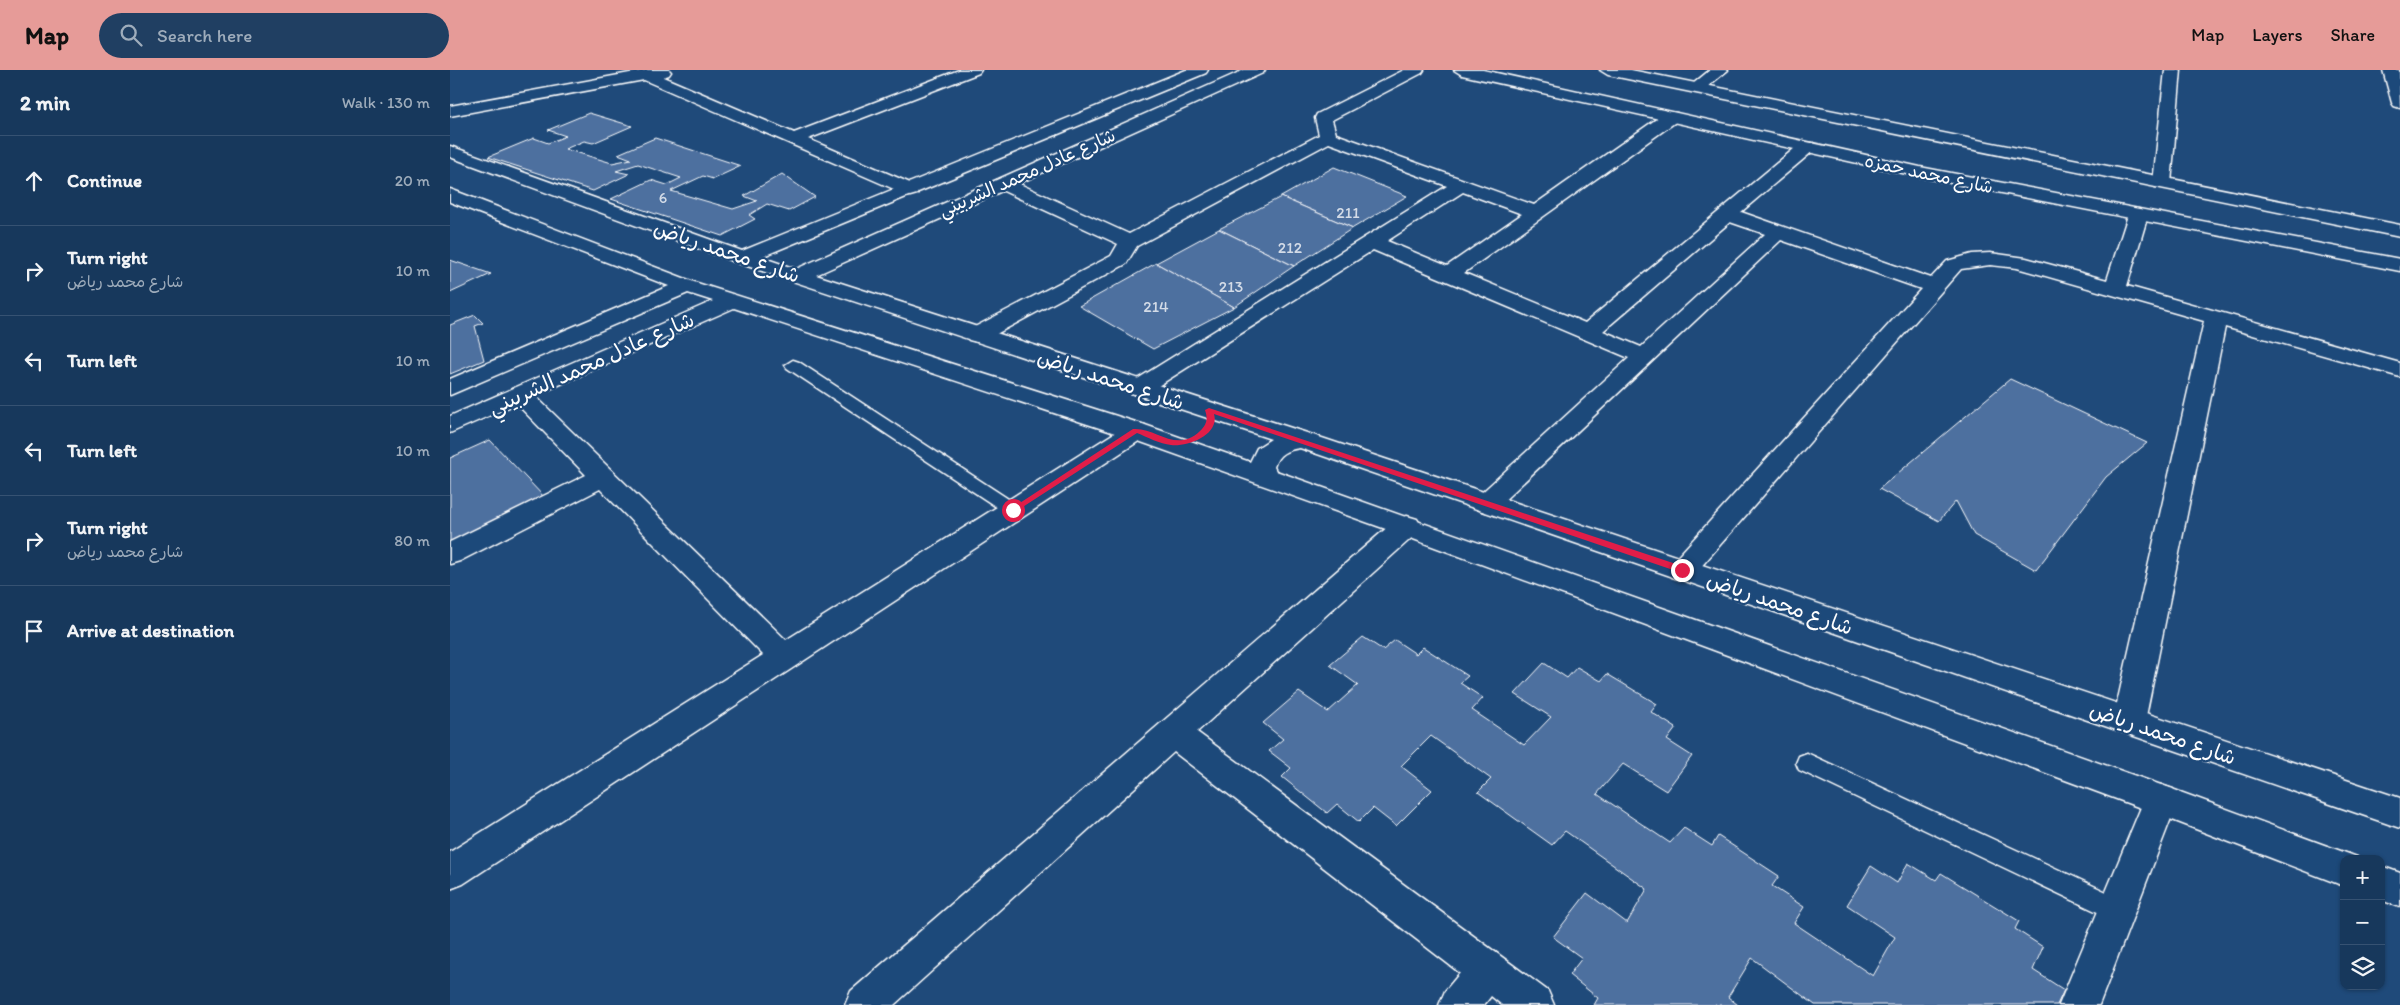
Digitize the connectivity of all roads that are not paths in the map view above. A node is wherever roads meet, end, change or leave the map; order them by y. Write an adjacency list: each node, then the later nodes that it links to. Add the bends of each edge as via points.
1 (672, 70): 11 (street)
2 (970, 70): 17 (street)
3 (1200, 70): 25 (street, شارع عادل محمد الشربيني)
4 (1257, 70): 22 (street, شارع عادل محمد الشربيني)
5 (1416, 70): 16 (street, via 1323,118)
6 (1462, 70): 15 (street, شارع محمد حمزه)
7 (1608, 70): 12 (street, شارع محمد حمزه)
8 (1720, 70): 12 (street)
9 (2173, 70): 21 (street)
10 (2391, 70): 13 (street)
11 (646, 75): 14 (street); 17 (street)
12 (1696, 88): 18 (street, شارع محمد حمزه)
13 (2400, 103)
14 (450, 111)
15 (1671, 117): 19 (street, شارع محمد حمزه); 27 (street)
16 (1328, 137): 23 (street); 32 (street)
17 (796, 138): 25 (street)
18 (1974, 144): 21 (street, شارع محمد حمزه); 24 (street, via 1965,149 1960,160 1976,180)
19 (1806, 147): 24 (street, شارع محمد حمزه); 28 (street)
20 (450, 151): 34 (street, شارع محمد رياض)
21 (2162, 182): 30 (street, شارع محمد حمزه)
22 (1004, 184): 32 (street); 37 (street, شارع عادل محمد الشربيني)
23 (1462, 185): 27 (street); 33 (street)
24 (1991, 187): 29 (street, شارع محمد حمزه)
25 (910, 190): 34 (street, شارع عادل محمد الشربيني)
26 (450, 195): 38 (street, شارع محمد رياض)
27 (1535, 212): 36 (street)
28 (1727, 214): 31 (street); 43 (street)
29 (2138, 215): 35 (street, شارع محمد حمزه); 40 (street)
30 (2400, 231)
31 (1778, 232): 39 (street); 45 (street)
32 (1129, 242): 44 (street, via 1120,260)
33 (1372, 242): 36 (street); 49 (street)
34 (742, 258): 37 (street, شارع محمد رياض)
35 (2400, 265)
36 (1449, 274): 43 (street)
37 (797, 276): 44 (street, شارع محمد رياض)
38 (687, 286): 41 (street, شارع محمد رياض); 48 (street, شارع عادل محمد الشربيني)
39 (1934, 287): 40 (street, via 1954,265 1984,258 2026,264); 62 (street)
40 (2115, 289): 42 (street)
41 (732, 301): 50 (street, شارع عادل محمد الشربيني); 53 (street, شارع محمد رياض)
42 (2216, 318): 47 (street); 64 (street)
43 (1588, 332): 45 (street)
44 (977, 335): 49 (street, شارع محمد رياض)
45 (1644, 356): 58 (street)
46 (794, 365): 59 (lane)
47 (2400, 370)
48 (450, 388)
49 (1139, 388): 51 (street, شارع محمد رياض)
50 (520, 394): 52 (street, شارع عادل محمد الشربيني); 57 (street)
51 (1209, 410): 54 (street, شارع محمد رياض); 55 (street, via 1208,428 1199,436)
52 (450, 425)
53 (1136, 431): 55 (street, شارع محمد رياض); 59 (street)
54 (1301, 440): 56 (street, via 1272,447 1263,456 1261,467); 58 (street, شارع محمد رياض)
55 (1171, 443): 56 (street, شارع محمد رياض)
56 (1266, 476): 60 (street, شارع محمد رياض)
57 (603, 477): 61 (street); 63 (street)
58 (1486, 503): 62 (street, شارع محمد رياض)
59 (1013, 510): 63 (street)
60 (1407, 526): 65 (street); 67 (street, شارع محمد رياض)
61 (450, 554)
62 (1682, 570): 64 (street, شارع محمد رياض)
63 (784, 657): 70 (street)
64 (2129, 721): 68 (street, شارع محمد رياض)
65 (1174, 732): 74 (street); 75 (street)
66 (1808, 763): 73 (lane)
67 (2161, 800): 69 (street, شارع محمد رياض); 73 (street)
68 (2400, 812)
69 (2340, 867)
70 (450, 872)
71 (2385, 884): 72 (street)
72 (2400, 890)
73 (2118, 909): 78 (street)
74 (1487, 970): 76 (street); 77 (street)
75 (865, 1005)
76 (1459, 1005)
77 (1534, 1005)
78 (2079, 1005)

